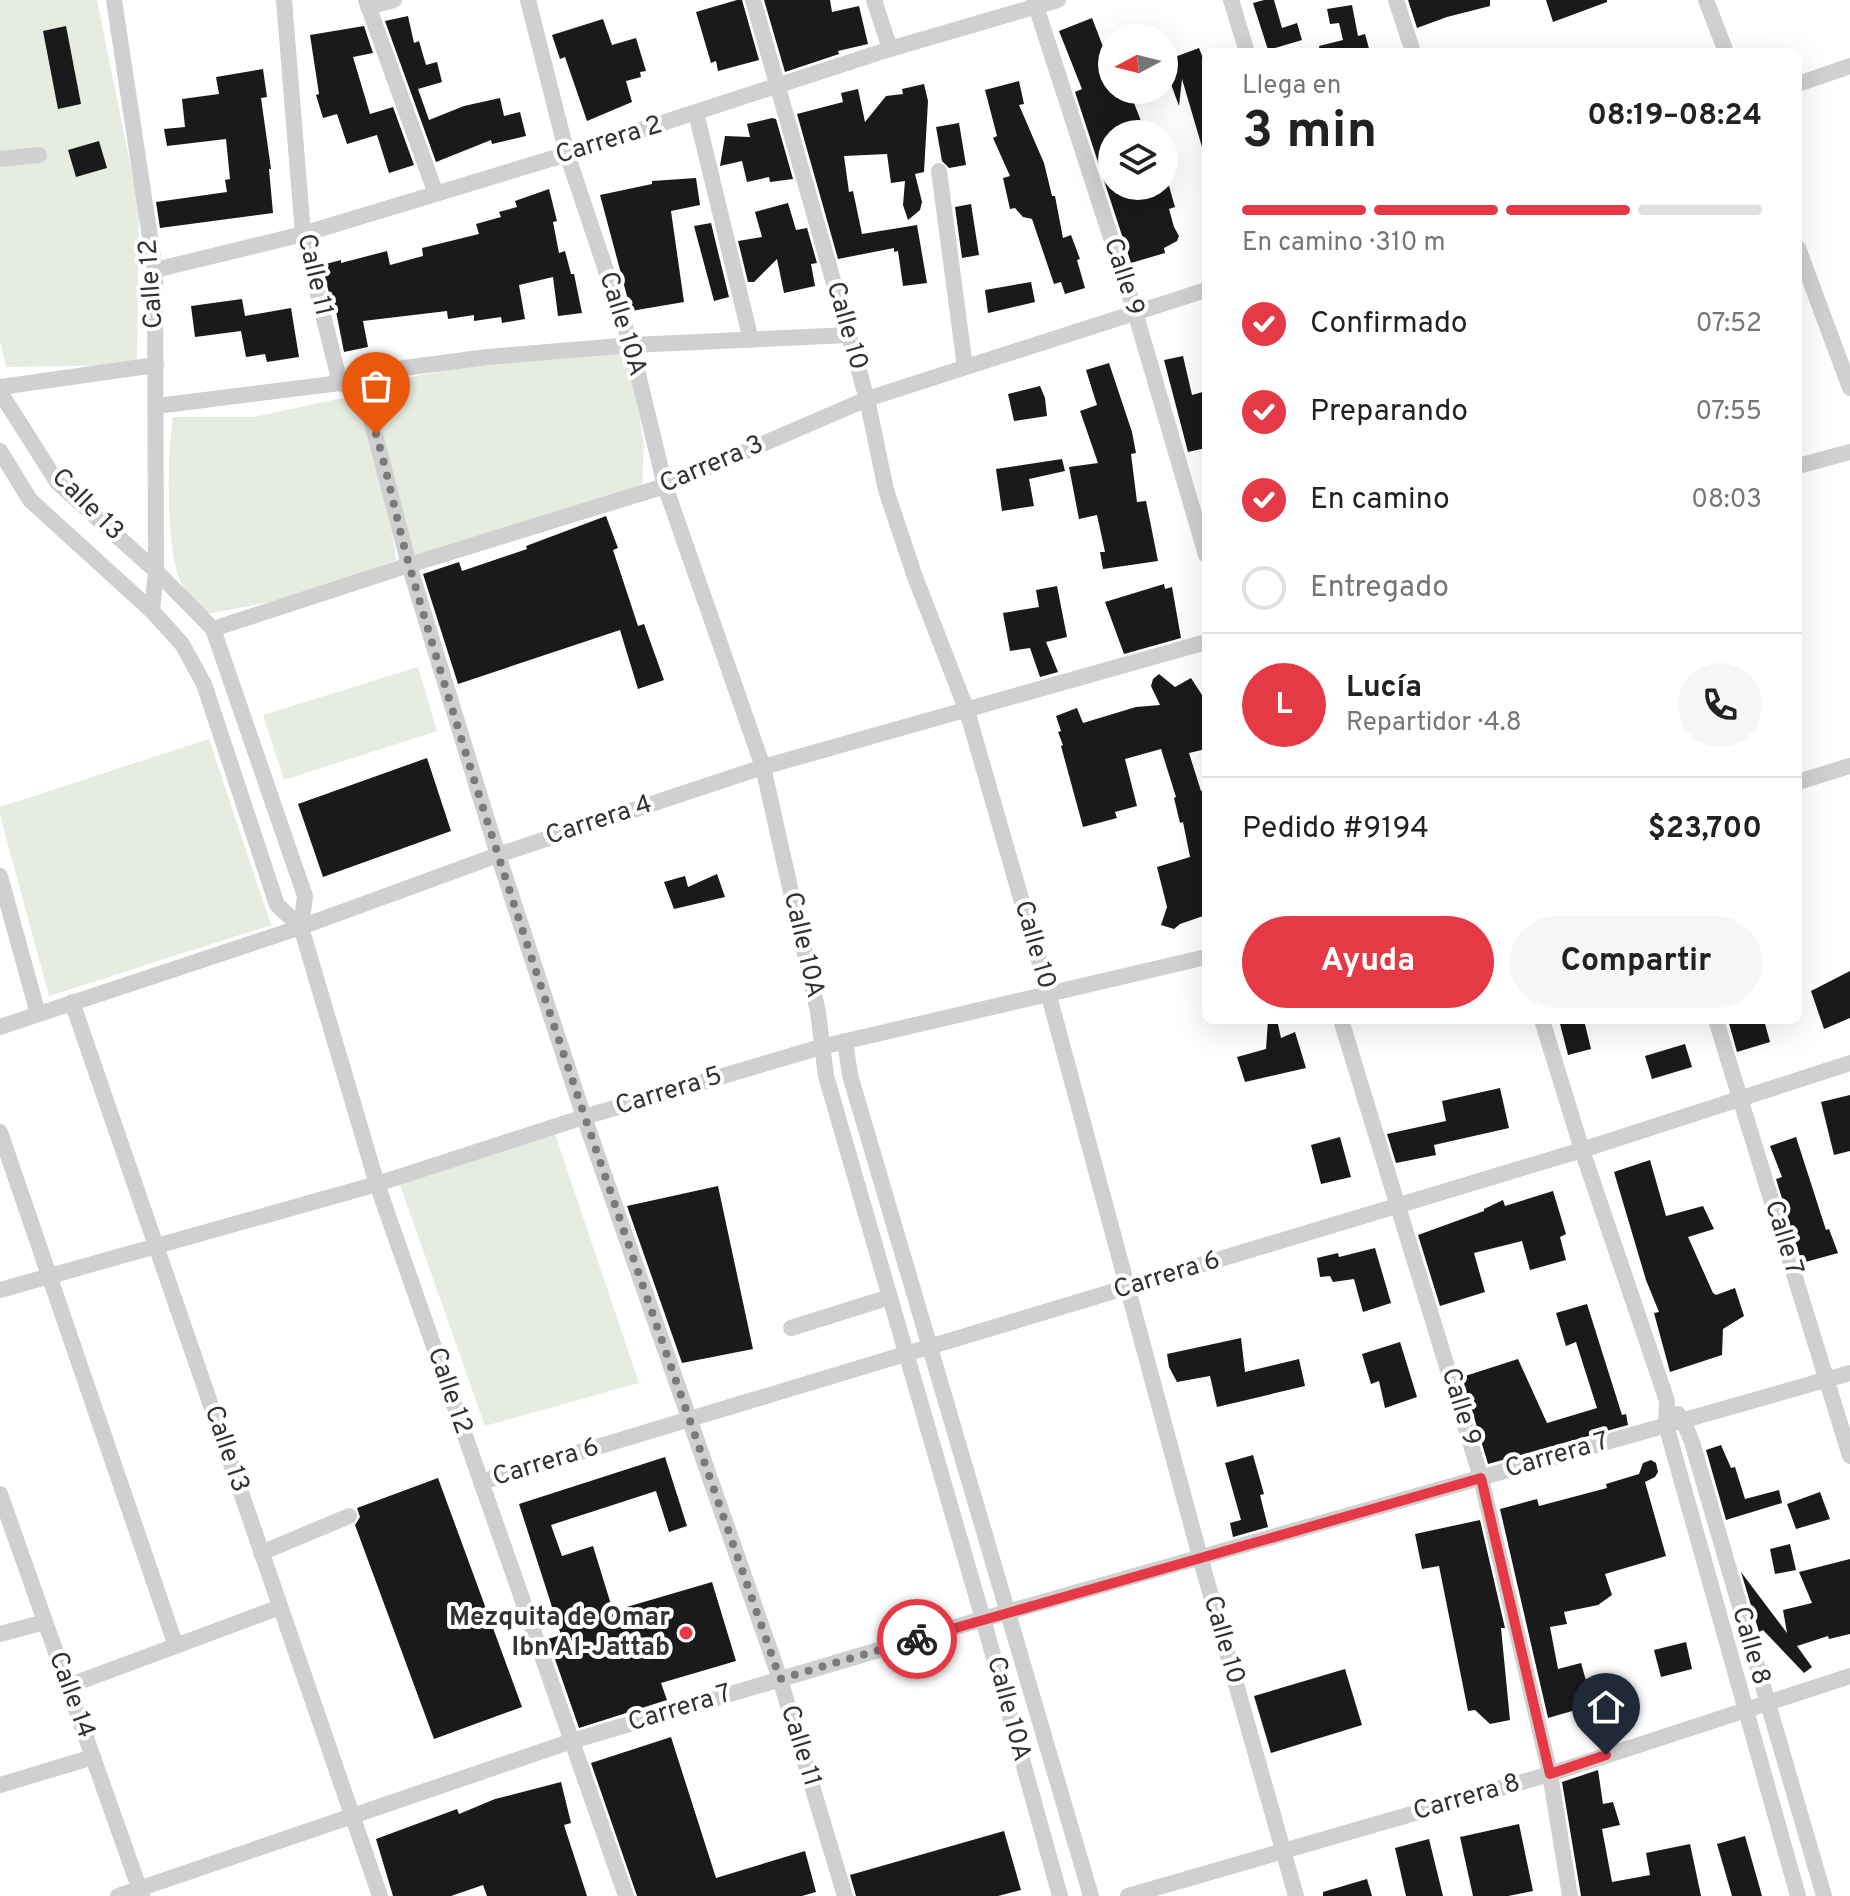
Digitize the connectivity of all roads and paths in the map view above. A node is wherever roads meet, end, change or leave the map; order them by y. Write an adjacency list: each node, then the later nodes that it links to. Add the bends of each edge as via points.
1 (114, 0): 28 (street, Calle 12)
2 (284, 0): 26 (street, Calle 11)
3 (394, 0): 12 (street)
4 (528, 0): 21 (street, Calle 10A)
5 (753, 0): 19 (street, Calle 10)
6 (874, 0): 16 (street)
7 (1058, 0): 11 (street, Carrera 2)
8 (1231, 0): 13 (street)
9 (1396, 0): 14 (street)
10 (1706, 0): 15 (street)
11 (1035, 3): 16 (street, Carrera 2); 30 (street, Calle 9)
12 (367, 4): 25 (street)
13 (1246, 48)
14 (1412, 48)
15 (1724, 48)
16 (890, 49): 19 (street, Carrera 2)
17 (1850, 66): 18 (street)
18 (1802, 83)
19 (778, 87): 20 (street, Carrera 2); 31 (street, Calle 10)
20 (696, 113): 21 (street, Carrera 2); 32 (street)
21 (567, 154): 25 (street, Carrera 2); 33 (street, Calle 10A)
22 (39, 155): 23 (street)
23 (0, 159)
24 (939, 171): 35 (street)
25 (436, 194): 26 (street, Carrera 2)
26 (303, 234): 28 (street, Carrera 2); 36 (street, Calle 11)
27 (1802, 259): 37 (street)
28 (155, 270): 34 (street, Calle 12)
29 (1202, 291): 30 (street, Carrera 3)
30 (1135, 312): 35 (street, Carrera 3); 45 (street, Calle 9)
31 (849, 335): 32 (street); 39 (street, Calle 10)
32 (751, 340): 33 (street)
33 (631, 345): 36 (street, via 487,357); 44 (street, Calle 10A)
34 (156, 365): 38 (street); 40 (street, Calle 12)
35 (965, 367): 39 (street, Carrera 3)
36 (340, 383): 40 (street); 46 (street, Calle 11, via 364,392)
37 (1850, 388)
38 (0, 390): 47 (street, Calle 13, via 57,482)
39 (867, 399): 44 (street, Carrera 3); 51 (street, Calle 10, via 886,490)
40 (157, 406): 47 (street, Calle 12)
41 (0, 451): 48 (street, Calle 13, via 30,500)
42 (1850, 452): 43 (street)
43 (1802, 465)
44 (665, 486): 46 (street, Carrera 3); 53 (street, Calle 10A)
45 (1202, 541)
46 (409, 565): 49 (street, Carrera 3); 55 (street, Calle 11)
47 (156, 571): 48 (street, Calle 12); 49 (street, Calle 12)
48 (152, 611): 57 (street, Calle 12, via 182,644 204,684 277,905)
49 (213, 629): 57 (street, Calle 12, via 305,896)
50 (1202, 643): 51 (street, Carrera 4)
51 (967, 711): 53 (street, Carrera 4); 59 (street, Calle 10)
52 (1850, 766): 54 (street)
53 (763, 767): 55 (street, Carrera 4); 67 (street, Calle 10A, via 818,1012)
54 (1802, 781)
55 (498, 855): 57 (street, Carrera 4); 70 (street, Calle 11)
56 (0, 876): 61 (street)
57 (301, 927): 60 (street, Carrera 4); 73 (street, Calle 12)
58 (1202, 958): 59 (street, Carrera 5)
59 (1049, 996): 66 (street, Carrera 5); 77 (street, Calle 10)
60 (72, 1002): 61 (street, Carrera 4); 75 (street, Calle 13)
61 (38, 1014): 65 (street, Carrera 4)
62 (1342, 1024): 74 (street, Calle 9)
63 (1543, 1024): 72 (street, Calle 8)
64 (1717, 1024): 69 (street, Calle 7)
65 (0, 1027)
66 (845, 1041): 67 (street, Carrera 5); 81 (street, Calle 10A, via 850,1075)
67 (821, 1047): 70 (street, Carrera 5); 79 (street, Calle 10A)
68 (1850, 1063): 69 (street, Carrera 6)
69 (1741, 1100): 72 (street, Carrera 6); 84 (street, Calle 7)
70 (584, 1117): 73 (street, Carrera 5); 86 (street, Calle 11)
71 (0, 1132): 76 (street)
72 (1582, 1150): 74 (street, Carrera 6); 85 (street, Calle 8)
73 (377, 1184): 75 (street, Carrera 5); 91 (street, Calle 12)
74 (1398, 1206): 77 (street, Carrera 6); 90 (street, Calle 9)
75 (155, 1245): 76 (street, Carrera 5); 94 (street, Calle 13)
76 (49, 1275): 78 (street, Carrera 5); 101 (street)
77 (1127, 1287): 81 (street, Carrera 6); 95 (street, Calle 10)
78 (0, 1290)
79 (890, 1297): 80 (street); 82 (street, Calle 10A)
80 (791, 1328)
81 (928, 1349): 82 (street, Carrera 6); 97 (street, Calle 10A)
82 (906, 1356): 86 (street, Carrera 6); 98 (street, Calle 10A)
83 (1850, 1373): 84 (street, Carrera 7)
84 (1827, 1380): 87 (street, Carrera 7); 89 (street, Calle 7)
85 (1667, 1401): 87 (street, Calle 8); 88 (street, Calle 8)
86 (689, 1419): 91 (street, Carrera 6); 103 (street, Calle 11)
87 (1683, 1420): 88 (street, Carrera 7); 105 (street, Calle 8)
88 (1666, 1425): 90 (street, Carrera 7); 106 (street, Calle 8)
89 (1850, 1456)
90 (1481, 1478): 95 (street, Carrera 7); 109 (street, Calle 9)
91 (481, 1482): 107 (street, Calle 12)
92 (0, 1494): 99 (street, Calle 14)
93 (349, 1516): 94 (street)
94 (261, 1553): 96 (street, Calle 13)
95 (1200, 1557): 97 (street, Carrera 7); 112 (street, Calle 10)
96 (280, 1607): 101 (street); 111 (street, Calle 13)
97 (1006, 1612): 98 (street, Carrera 7); 119 (street, Calle 10A)
98 (983, 1619): 103 (street, Carrera 7); 118 (street, Calle 10A)
99 (45, 1622): 100 (street); 104 (street, Calle 14)
100 (0, 1634)
101 (176, 1646): 104 (street)
102 (1850, 1676): 105 (street, Carrera 8)
103 (780, 1679): 107 (street, Carrera 7); 117 (street, Calle 11)
104 (68, 1686): 108 (street, Calle 14)
105 (1766, 1702): 106 (street, Carrera 8); 124 (street, Calle 8)
106 (1745, 1708): 109 (street, Carrera 8); 123 (street, Calle 8)
107 (572, 1741): 111 (street, Carrera 7); 116 (street, Calle 12)
108 (93, 1757): 110 (street); 113 (street, Calle 14)
109 (1550, 1774): 112 (street, Carrera 8); 122 (street, Calle 9)
110 (0, 1785)
111 (352, 1816): 113 (street, Carrera 7); 115 (street, Calle 13)
112 (1284, 1852): 120 (street, Carrera 8); 121 (street, Calle 10)
113 (141, 1892): 114 (street, Carrera 7)
114 (118, 1896)
115 (380, 1896)
116 (626, 1896)
117 (845, 1896)
118 (1060, 1896)
119 (1091, 1896)
120 (1128, 1896)
121 (1296, 1896)
122 (1570, 1896)
123 (1798, 1896)
124 (1824, 1896)

